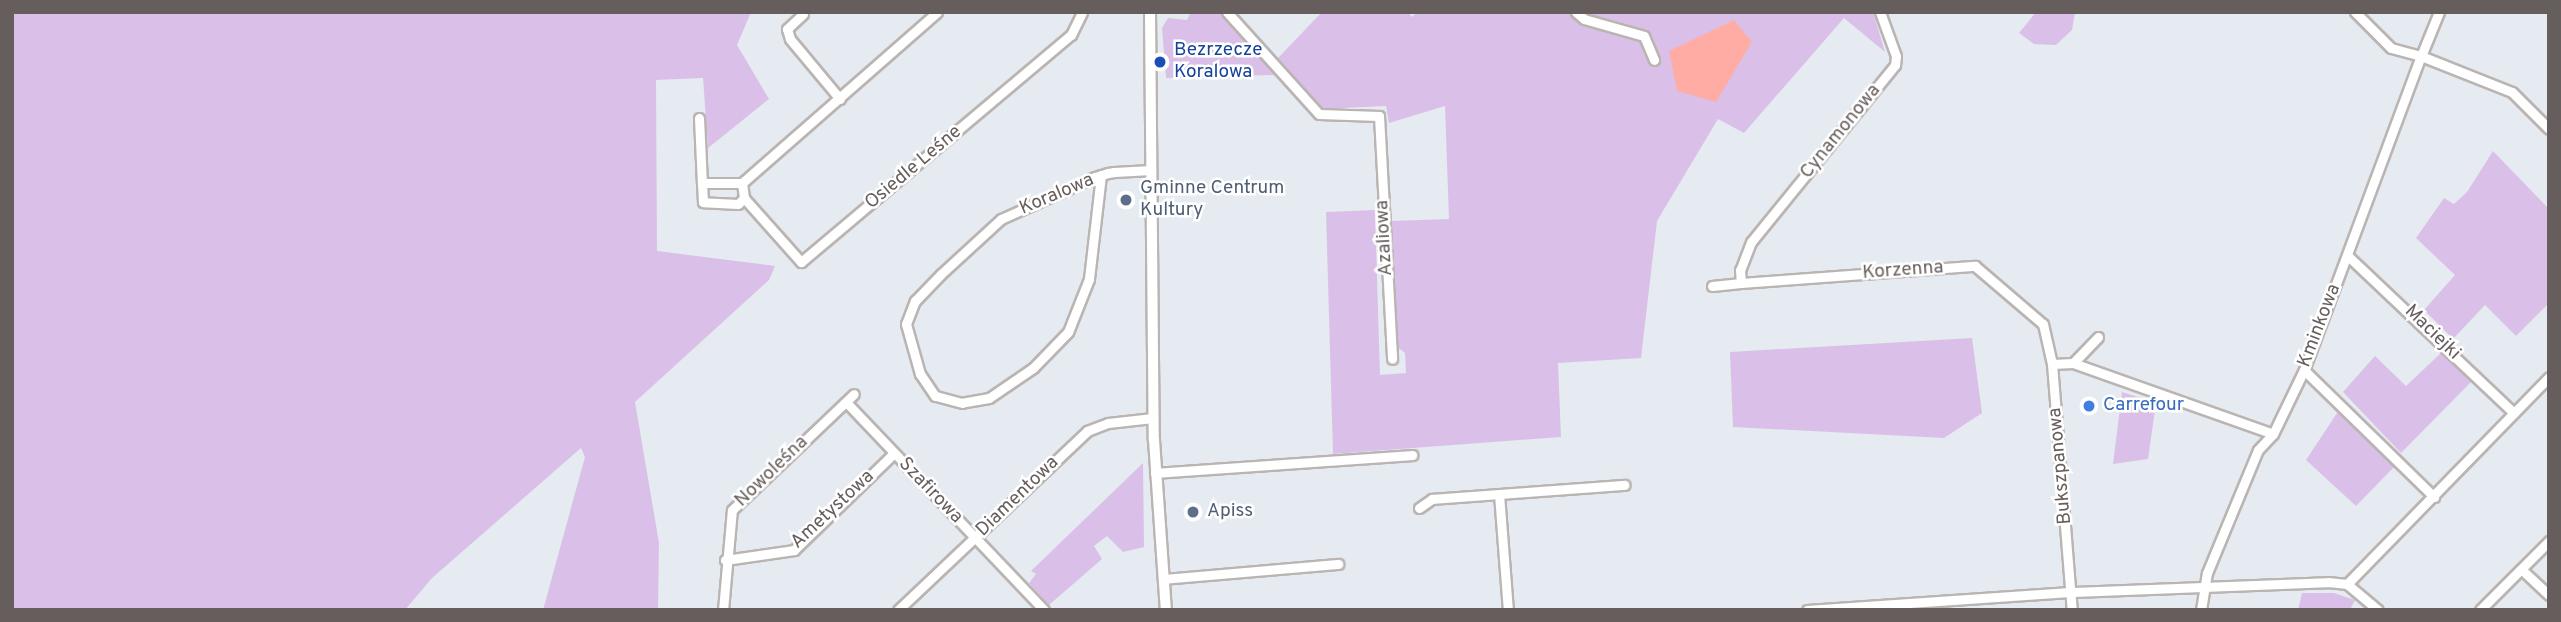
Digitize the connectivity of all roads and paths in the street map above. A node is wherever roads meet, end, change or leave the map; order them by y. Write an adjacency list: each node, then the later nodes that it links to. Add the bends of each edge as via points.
1 (937, 12): 12 (street)
2 (1082, 12): 21 (street, Osiedle Leśne, via 1071,35 801,262)
3 (1150, 12): 15 (street)
4 (1227, 12): 27 (street, Azaliowa, via 1319,114 1379,116)
5 (1576, 12): 11 (street, via 1584,19 1644,36)
6 (1880, 12): 23 (street, Cynamonowa, via 1895,65 1751,242 1743,257)
7 (2355, 12): 10 (street, via 2390,48)
8 (2439, 12): 10 (street, Kminkowa)
9 (803, 14): 12 (street, via 788,29 790,39)
10 (2421, 56): 14 (street, via 2512,92); 22 (street, Kminkowa)
11 (1654, 60)
12 (840, 99): 19 (street)
13 (699, 118): 18 (street)
14 (2549, 129)
15 (1151, 170): 16 (street); 35 (street)
16 (1101, 175): 17 (street, Koralowa); 20 (street, Koralowa)
17 (1083, 182): 20 (street); 20 (street, Koralowa, via 1001,219 968,245 915,301 906,334 920,374 935,396 962,403 989,398 1033,368 1068,332 1089,279)
18 (702, 183): 19 (street); 21 (street, via 703,202 708,205 738,204)
19 (742, 183): 21 (street)
20 (1097, 195)
21 (744, 198)
22 (2348, 256): 30 (street, Kminkowa); 34 (street, Maciejki)
23 (1741, 283): 24 (street, Korzenna); 25 (street, Korzenna, via 1975,266)
24 (1712, 286)
25 (2043, 324): 29 (street, Bukszpanowa)
26 (2098, 337): 28 (street)
27 (1392, 359)
28 (2073, 362): 29 (street); 36 (street)
29 (2052, 364): 52 (street, Bukszpanowa)
30 (2304, 370): 36 (street, Kminkowa); 42 (street)
31 (2549, 377): 34 (street)
32 (854, 394): 33 (street, Nowoleśna)
33 (846, 402): 37 (street, Szafirowa); 46 (street, Nowoleśna, via 736,504 729,516)
34 (2514, 413): 42 (street)
35 (1153, 418): 39 (street); 44 (street, Diamentowa, via 1108,423 1087,432)
36 (2273, 434): 51 (street, Kminkowa, via 2258,450 2207,573)
37 (894, 453): 44 (street, Szafirowa); 46 (street, Ametystowa, via 794,550)
38 (1412, 455): 39 (street)
39 (1155, 473): 49 (street)
40 (1624, 485): 41 (street)
41 (1499, 494): 43 (street, via 1432,499); 59 (street)
42 (2434, 497): 50 (street)
43 (1419, 508)
44 (976, 538): 56 (street, Diamentowa); 57 (street, Szafirowa)
45 (2549, 541): 48 (street)
46 (725, 560): 55 (street, Nowoleśna)
47 (1339, 564): 49 (street)
48 (2521, 569): 53 (street); 64 (street)
49 (1163, 579): 58 (street)
50 (2347, 584): 51 (street); 63 (street)
51 (2206, 588): 52 (street); 62 (street, Kminkowa)
52 (2073, 592): 54 (street); 61 (street, Bukszpanowa)
53 (2549, 595)
54 (1902, 606): 60 (street)
55 (723, 610)
56 (898, 610)
57 (1044, 610)
58 (1166, 610)
59 (1508, 610)
60 (1807, 610)
61 (2072, 610)
62 (2202, 610)
63 (2378, 610)
64 (2480, 610)

